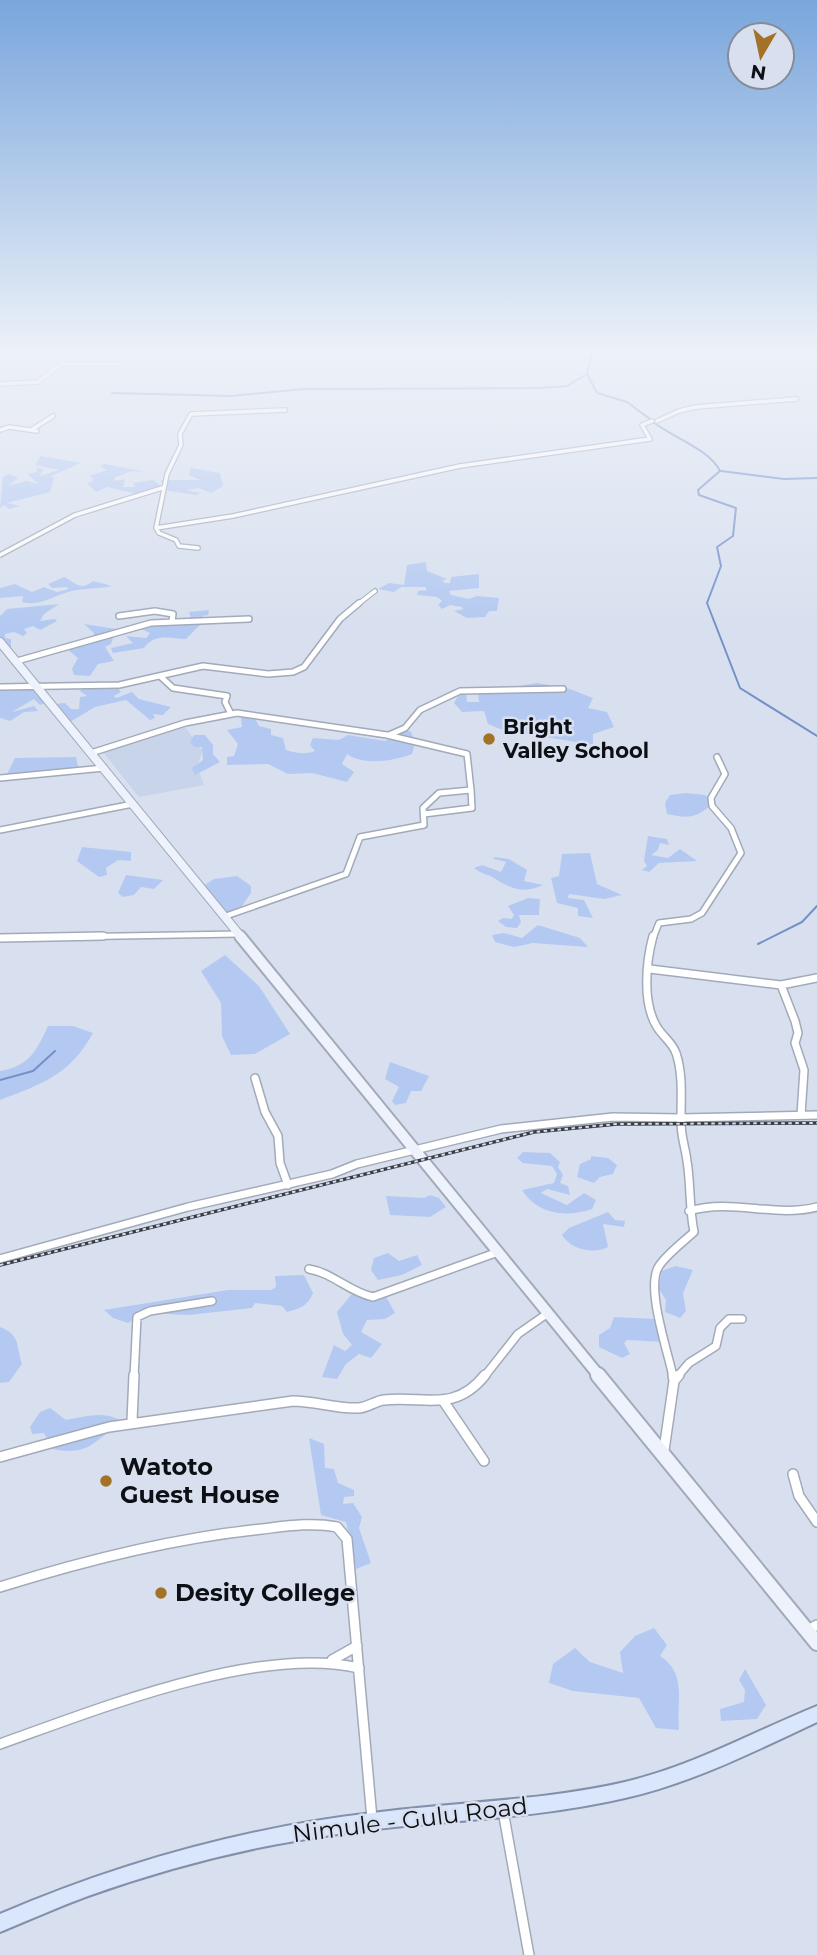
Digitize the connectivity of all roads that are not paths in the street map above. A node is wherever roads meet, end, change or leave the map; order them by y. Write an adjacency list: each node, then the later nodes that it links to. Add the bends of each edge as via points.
1 (181, 443): 3 (street)
2 (620, 443): 4 (street, via 460,466 233,516)
3 (162, 488): 4 (street); 6 (street, via 75,515)
4 (156, 528): 5 (street, via 176,540 178,547)
5 (198, 548)
6 (0, 555)
7 (375, 591): 13 (street, via 340,619 298,671 271,674 206,666)
8 (119, 616): 10 (street, via 164,612 173,614)
9 (249, 619): 10 (street)
10 (172, 621): 12 (street)
11 (1, 646): 12 (street)
12 (17, 661): 14 (street)
13 (160, 676): 14 (street, via 108,686); 17 (street, via 174,689 228,696 225,702)
14 (33, 682): 15 (street); 19 (street)
15 (0, 687)
16 (563, 689): 18 (street, via 460,691 420,710 405,727)
17 (231, 714): 18 (street); 19 (street, via 174,726)
18 (387, 735): 23 (street, via 465,752)
19 (91, 753): 21 (street)
20 (717, 757): 30 (street, via 725,774 712,806 731,828 741,853 702,913 657,925 650,944)
21 (104, 768): 22 (street); 24 (street)
22 (0, 778)
23 (471, 790): 25 (street, via 438,793 423,808); 25 (street, via 472,808)
24 (133, 804): 26 (street); 27 (street)
25 (424, 814): 27 (street, via 422,827 359,839 350,870 340,877)
26 (0, 830)
27 (226, 916): 28 (street)
28 (241, 934): 29 (street); 37 (street)
29 (0, 938)
30 (650, 969): 32 (street); 36 (street, via 647,992 656,1024 673,1046 678,1064)
31 (817, 978): 32 (street)
32 (781, 985): 34 (street, via 795,1021 795,1043 803,1062)
33 (255, 1079): 38 (street, via 278,1136)
34 (801, 1115): 35 (street); 36 (street)
35 (817, 1115)
36 (681, 1118): 37 (street, via 613,1117 538,1124); 40 (street)
37 (416, 1149): 38 (street); 41 (street)
38 (288, 1185): 42 (street, via 188,1207)
39 (817, 1207): 40 (street, via 794,1210 721,1203)
40 (689, 1211): 47 (street, via 693,1235 656,1274 654,1305)
41 (498, 1252): 43 (street, via 373,1297 357,1294 320,1270); 45 (street)
42 (0, 1259)
43 (309, 1269)
44 (212, 1301): 49 (street, via 137,1317)
45 (548, 1313): 48 (street, via 518,1334 478,1384); 50 (street)
46 (742, 1319): 47 (street, via 729,1319 719,1331 716,1346 689,1363)
47 (674, 1381): 50 (street)
48 (444, 1402): 49 (street, via 384,1401 359,1408 305,1400); 52 (street)
49 (132, 1422): 51 (street, via 47,1439)
50 (663, 1454): 56 (street)
51 (0, 1457)
52 (484, 1461)
53 (793, 1474): 54 (street, via 799,1496)
54 (817, 1522)
55 (0, 1587): 58 (street, via 203,1536 331,1525 342,1530 346,1539)
56 (812, 1628): 57 (street)
57 (817, 1643)
58 (357, 1646): 59 (street); 60 (street)
59 (332, 1660): 60 (street); 62 (street, via 241,1670 167,1686)
60 (359, 1668): 64 (street)
61 (817, 1714): 63 (main road, Nimule - Gulu Road, via 681,1775 559,1803)
62 (0, 1744)
63 (503, 1810): 64 (main road, Nimule - Gulu Road); 66 (street)
64 (372, 1821): 65 (main road, Nimule - Gulu Road, via 262,1838 63,1897)
65 (0, 1923)
66 (530, 1955)

